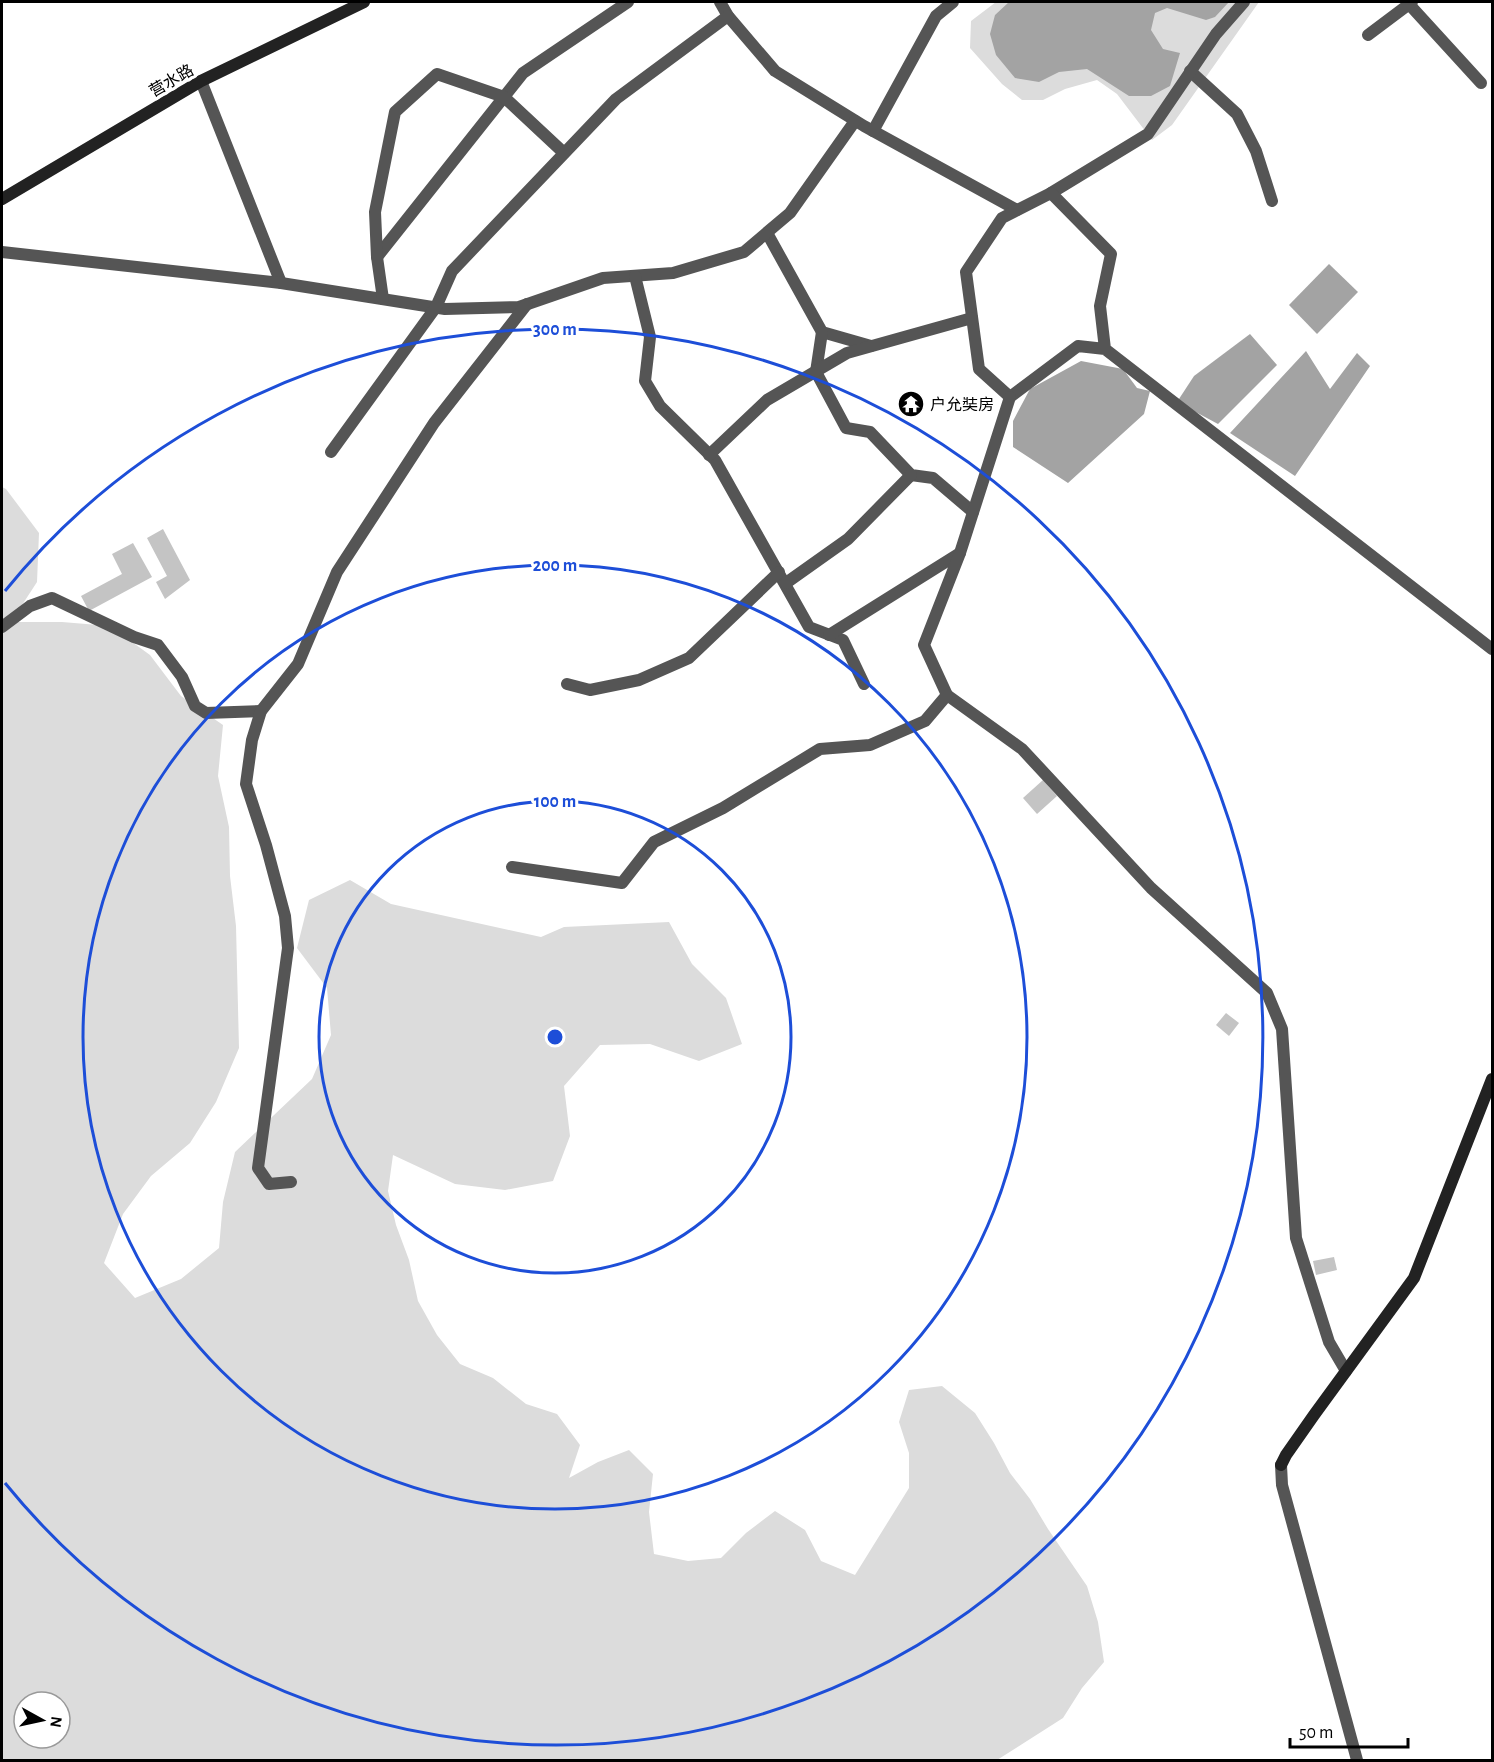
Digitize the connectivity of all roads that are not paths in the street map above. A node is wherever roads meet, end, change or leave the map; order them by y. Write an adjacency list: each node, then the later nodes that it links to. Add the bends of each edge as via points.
1 (364, 2): 10 (street, 营水路)
2 (628, 2): 12 (street, via 523,73)
3 (720, 2): 7 (street)
4 (953, 2): 14 (street, via 936,16)
5 (1244, 2): 9 (street)
6 (1409, 2): 8 (street); 11 (street)
7 (728, 16): 13 (street, via 775,71); 15 (street, via 616,99)
8 (1368, 35)
9 (1190, 71): 16 (street, via 1148,134); 18 (street, via 1237,114 1256,151)
10 (201, 81): 17 (street, 营水路); 24 (street)
11 (1481, 83)
12 (504, 97): 15 (street); 22 (street); 22 (street, via 437,74 395,112 375,212)
13 (855, 121): 14 (street); 20 (street, via 790,213)
14 (873, 131): 19 (street)
15 (564, 153): 27 (street, via 452,271)
16 (1052, 193): 19 (street); 31 (street, via 1111,254 1100,306)
17 (2, 199)
18 (1272, 201)
19 (1017, 210): 28 (street, via 1002,218 966,272)
20 (767, 232): 23 (street, via 744,252 673,273); 29 (street)
21 (2, 252): 24 (street)
22 (377, 258): 25 (street)
23 (635, 276): 26 (street, via 603,278); 35 (street, via 650,337 645,381 660,406)
24 (281, 283): 25 (street)
25 (383, 299): 27 (street)
26 (527, 304): 27 (street); 47 (street, via 434,423 337,572 298,664)
27 (436, 307): 34 (street)
28 (972, 318): 30 (street); 33 (street, via 979,369)
29 (822, 332): 30 (street); 32 (street)
30 (872, 346): 32 (street, via 847,353)
31 (1104, 349): 33 (street, via 1078,345); 43 (street)
32 (816, 372): 35 (street, via 767,400); 36 (street, via 846,428 870,432)
33 (1010, 397): 37 (street)
34 (331, 452)
35 (709, 455): 39 (street)
36 (911, 475): 37 (street, via 933,478); 40 (street, via 848,539)
37 (973, 512): 38 (street)
38 (960, 553): 42 (street); 46 (street, via 924,645)
39 (779, 572): 40 (street); 44 (street, via 688,658 639,680 590,690)
40 (786, 584): 42 (street, via 809,627)
41 (2, 627): 47 (street, via 30,606 52,598 158,645 182,677 195,706 206,713)
42 (830, 635): 45 (street, via 843,640)
43 (1492, 649)
44 (567, 684)
45 (864, 684)
46 (947, 695): 48 (street, via 925,721 870,745 820,749 723,808 654,843 622,884); 51 (street, via 1022,750 1151,888 1267,993 1282,1029 1296,1238 1329,1342)
47 (261, 711): 50 (street, via 246,784 282,905 288,948 258,1168 269,1184)
48 (512, 867)
49 (1492, 1079): 51 (street, via 1414,1278)
50 (291, 1182)
51 (1346, 1371): 52 (street, via 1281,1465 1282,1485)
52 (1357, 1761)

